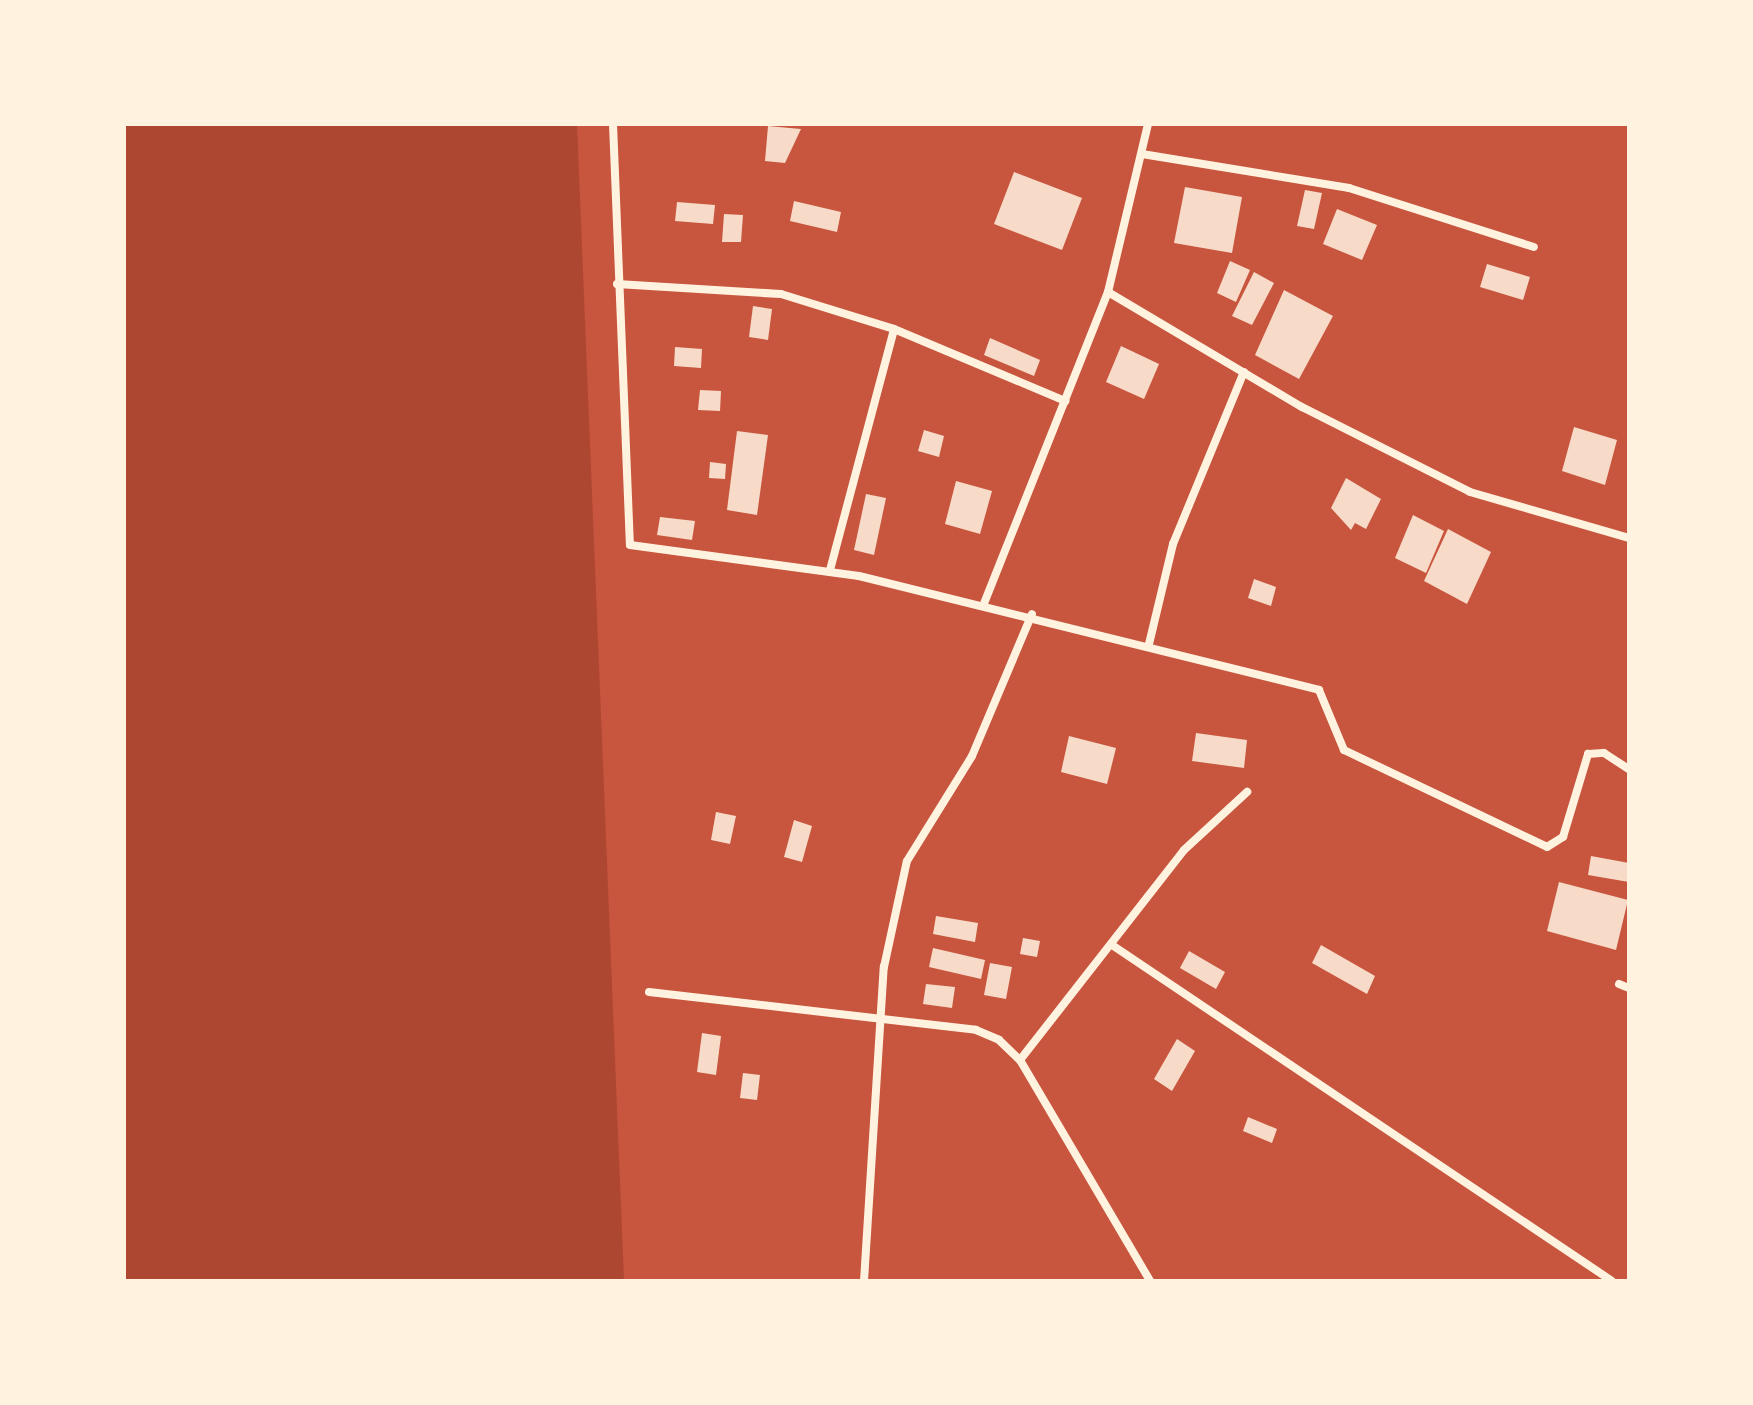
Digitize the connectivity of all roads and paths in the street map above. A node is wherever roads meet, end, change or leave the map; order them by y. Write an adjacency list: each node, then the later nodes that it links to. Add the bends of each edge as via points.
1 (613, 124): 5 (street)
2 (1148, 124): 3 (street)
3 (1142, 154): 4 (street, via 1349,188); 6 (street)
4 (1534, 247)
5 (617, 284): 7 (street, via 781,294); 11 (street, via 625,541)
6 (1108, 292): 8 (street); 9 (street)
7 (894, 329): 9 (street); 11 (street)
8 (1244, 372): 10 (street, via 1470,492); 14 (street, via 1182,518)
9 (1065, 401): 12 (street)
10 (1629, 538)
11 (830, 570): 12 (street)
12 (983, 606): 13 (street)
13 (1032, 614): 14 (street); 21 (street, via 972,756 907,861)
14 (1149, 644): 15 (street, via 1319,690 1344,750 1547,847 1563,837 1588,754 1604,753)
15 (1629, 769)
16 (1247, 792): 17 (street, via 1204,827)
17 (1112, 945): 22 (street); 25 (street)
18 (1619, 984): 19 (street)
19 (1629, 988)
20 (649, 992): 21 (street)
21 (879, 1019): 22 (street, via 976,1030); 23 (street)
22 (1020, 1060): 24 (street)
23 (864, 1281)
24 (1150, 1281)
25 (1612, 1281)

